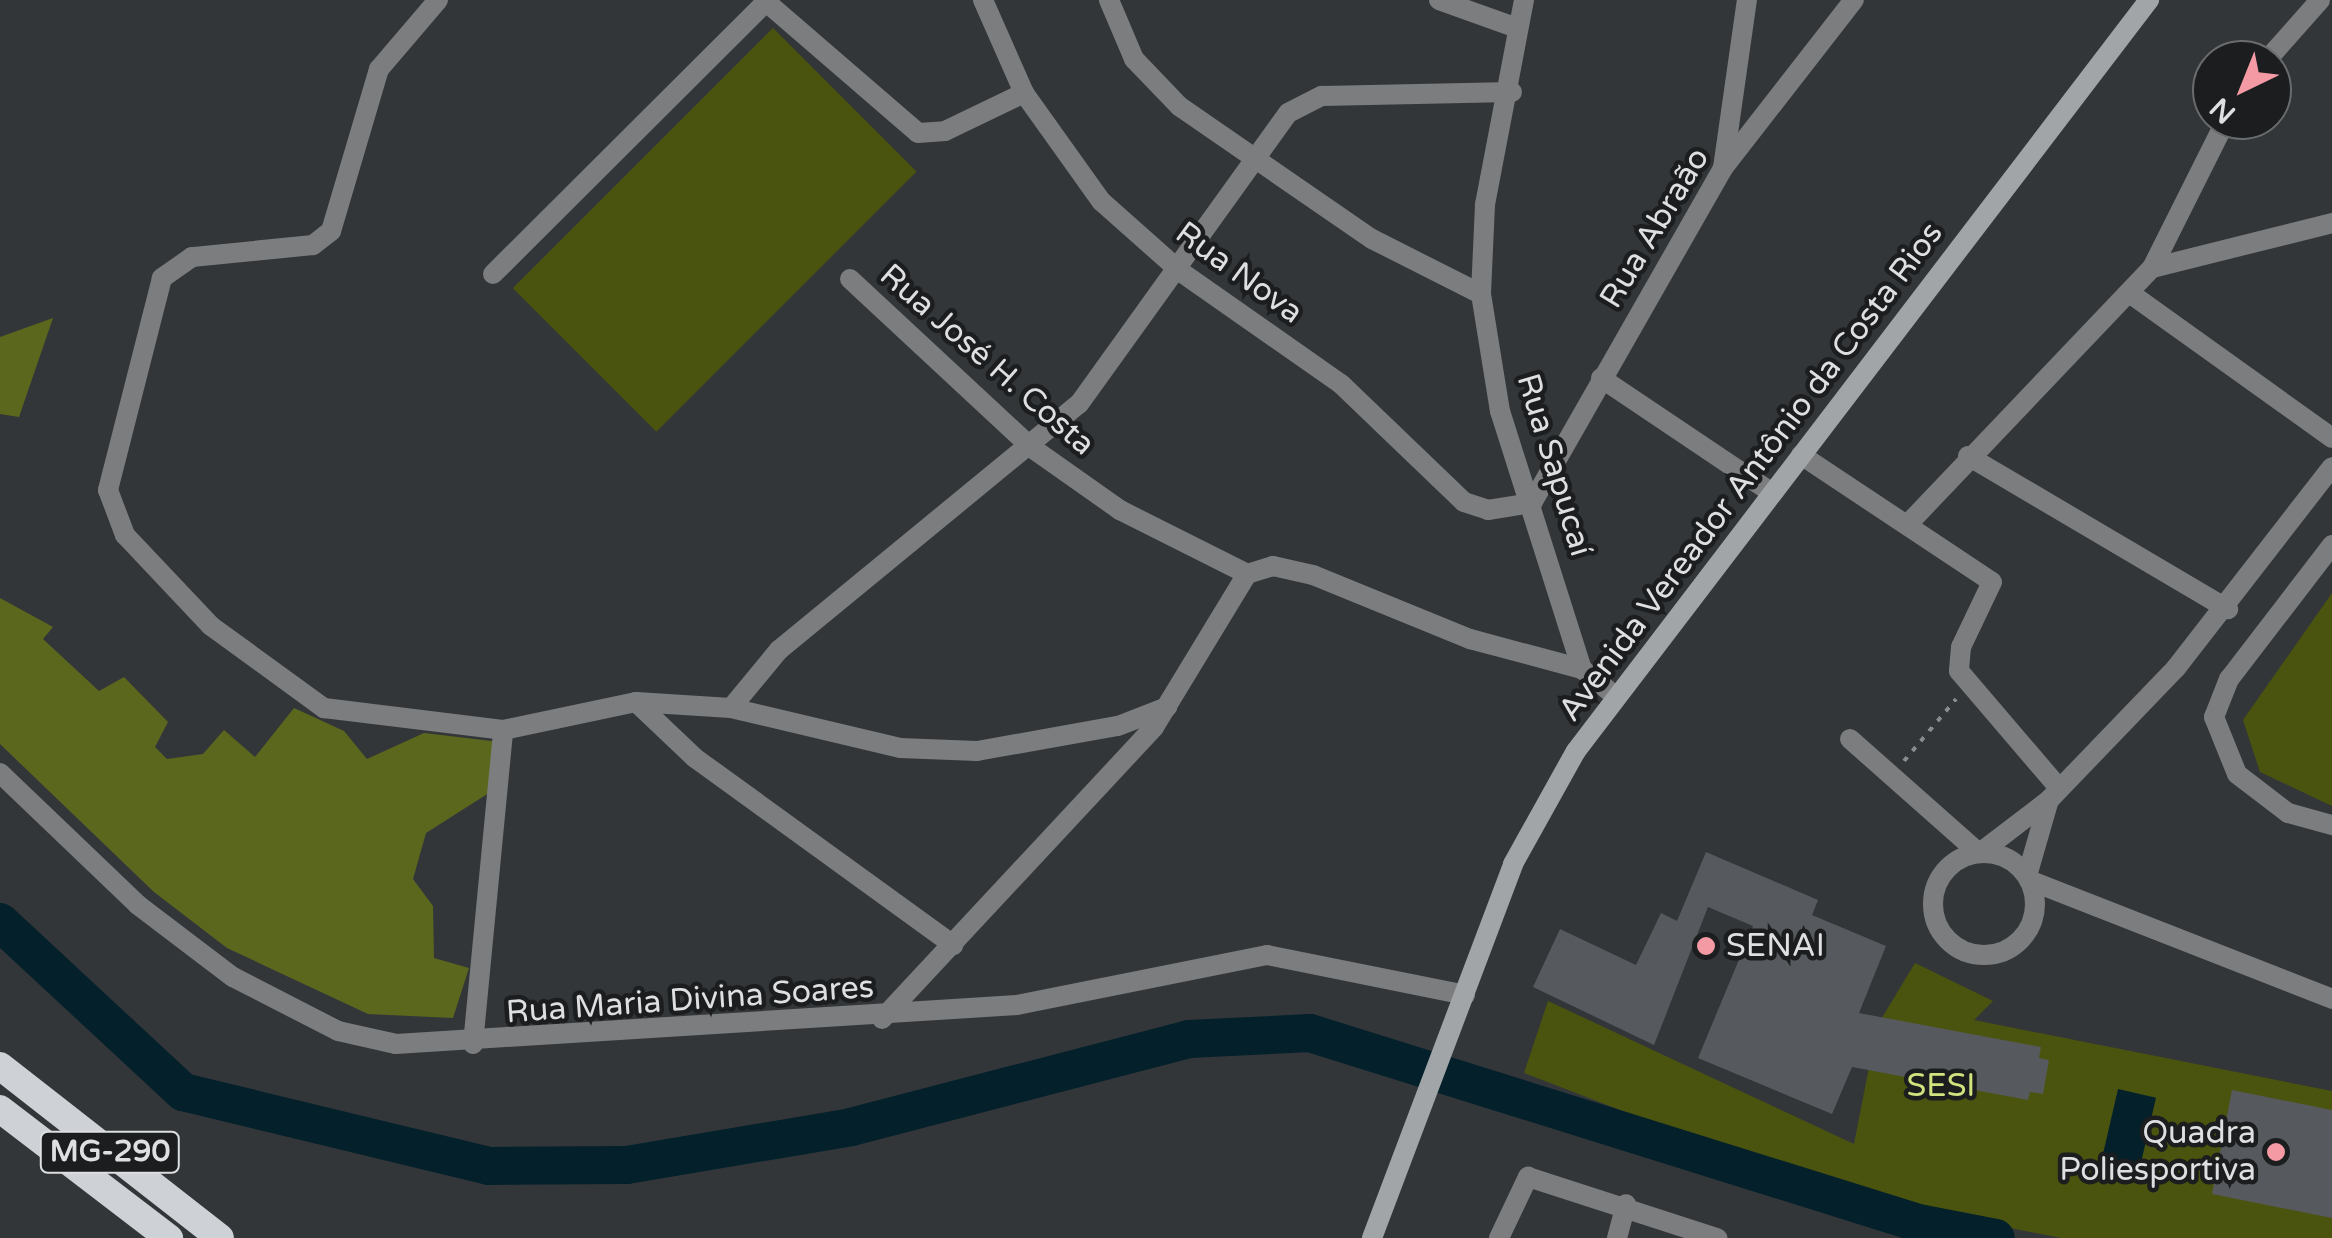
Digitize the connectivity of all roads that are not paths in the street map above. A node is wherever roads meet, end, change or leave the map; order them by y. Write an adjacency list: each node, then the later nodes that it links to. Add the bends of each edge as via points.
1 (438, 0): 42 (street, via 380,70 331,231 313,245 192,257 162,278 108,469 125,536 210,626 305,700)
2 (1109, 0): 16 (street, via 1134,59)
3 (1439, 0): 11 (street)
4 (1524, 0): 11 (street, Rua Sapucaí)
5 (1747, 0): 17 (street)
6 (1854, 0): 17 (street, Rua Abraão)
7 (2149, 0): 28 (main road, Avenida Vereador Antônio da Costa Rios)
8 (2320, 0): 12 (street)
9 (765, 1): 14 (street, via 918,133); 21 (street)
10 (989, 2): 14 (street, Rua Nova)
11 (1517, 28): 13 (street, Rua Sapucaí)
12 (2285, 40)
13 (1512, 92): 16 (street, via 1322,96 1288,113); 23 (street, Rua Sapucaí, via 1484,205)
14 (1024, 94): 20 (street, Rua Nova, via 1101,201)
15 (2216, 140): 19 (street)
16 (1251, 162): 20 (street); 23 (street)
17 (1723, 168): 25 (street, Rua Abraão)
18 (2332, 223): 19 (street)
19 (2152, 268): 24 (street)
20 (1181, 272): 27 (street, via 1079,404); 32 (street, Rua Nova, via 1341,384 1464,502 1488,510)
21 (493, 274)
22 (850, 279): 27 (street, Rua José H. Costa)
23 (1480, 294): 32 (street, Rua Sapucaí, via 1500,411)
24 (2131, 294): 26 (street); 29 (street)
25 (1602, 378): 31 (street); 32 (street, Rua Abraão)
26 (2332, 438)
27 (1032, 448): 35 (street, Rua José H. Costa, via 1120,510); 41 (street, via 779,650)
28 (1802, 456): 31 (main road, Avenida Vereador Antônio da Costa Rios); 33 (street)
29 (1968, 456): 33 (street); 36 (street)
30 (2332, 469): 36 (street)
31 (1772, 493): 38 (main road, Avenida Vereador Antônio da Costa Rios)
32 (1532, 503): 37 (street, Rua Sapucaí)
33 (1908, 524): 45 (street, via 1996,589 1957,657 1968,684)
34 (2332, 545): 46 (street, via 2229,678 2214,717 2237,774 2288,813)
35 (1248, 574): 37 (street, Rua José H. Costa, via 1273,566 1313,575 1470,639); 40 (street)
36 (2228, 609): 45 (street)
37 (1582, 670): 38 (street)
38 (1612, 694): 50 (main road, Avenida Vereador Antônio da Costa Rios, via 1513,864)
39 (636, 702): 41 (street); 42 (street); 49 (street, via 695,758)
40 (1167, 707): 41 (street, via 1118,726 977,751 900,748); 49 (street)
41 (731, 708)
42 (503, 730): 53 (street)
43 (1850, 739): 47 (street)
44 (0, 773): 53 (street, Rua Maria Divina Soares, via 138,904 284,1008 396,1044)
45 (2054, 794): 47 (street); 48 (street)
46 (2332, 825)
47 (1980, 853): 48 (street); 48 (street, via 1950,866 1934,894 1938,926 1960,949 1992,955 2021,940 2035,912)
48 (2028, 878): 51 (street)
49 (953, 945): 52 (street)
50 (1465, 995): 52 (street, Rua Maria Divina Soares, via 1267,955 1018,1006); 59 (main road, Avenida Vereador Antônio da Costa Rios)
51 (2332, 999)
52 (882, 1019): 53 (street, Rua Maria Divina Soares)
53 (473, 1044)
54 (0, 1066): 58 (highway, MG-290)
55 (0, 1109): 57 (highway, MG-290)
56 (1626, 1204): 60 (street, via 1528,1177); 61 (street); 62 (street)
57 (169, 1238)
58 (220, 1238)
59 (1372, 1238)
60 (1499, 1238)
61 (1617, 1238)
62 (1716, 1238)

